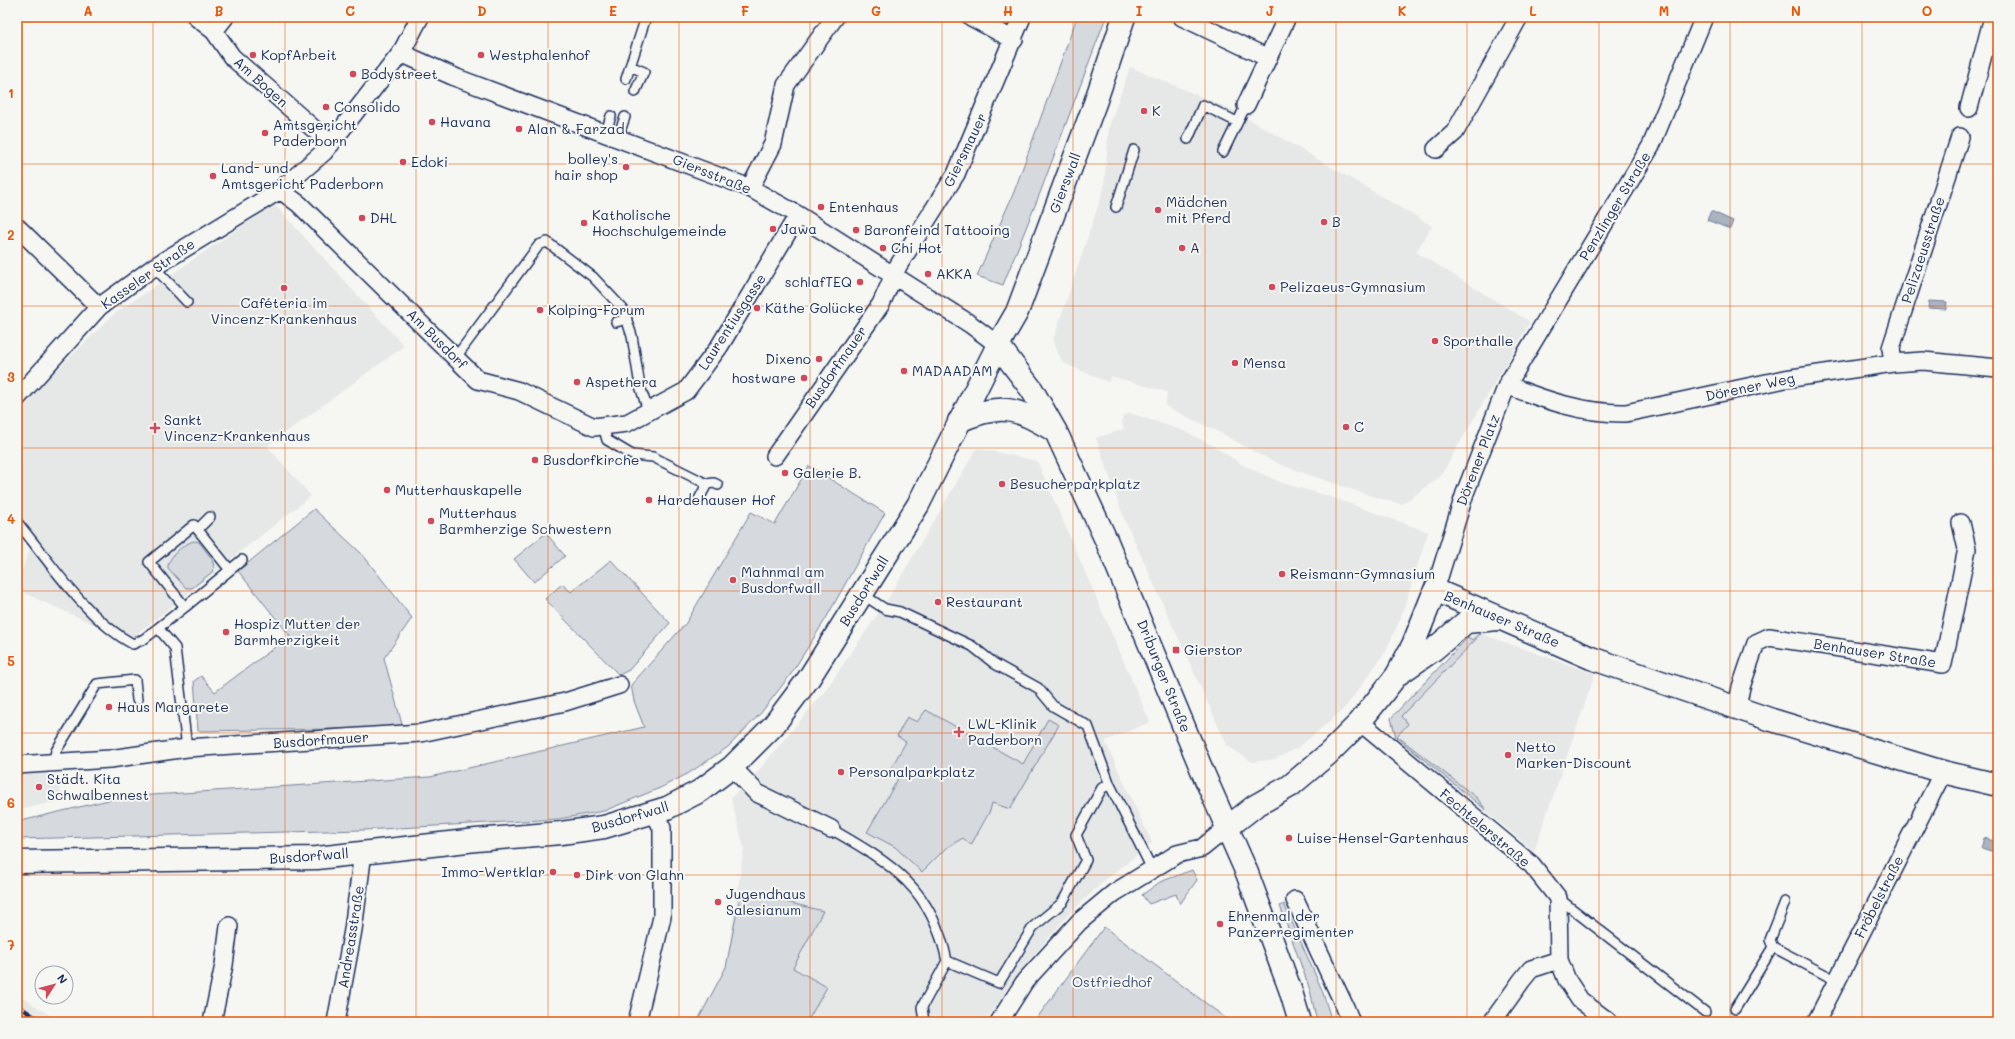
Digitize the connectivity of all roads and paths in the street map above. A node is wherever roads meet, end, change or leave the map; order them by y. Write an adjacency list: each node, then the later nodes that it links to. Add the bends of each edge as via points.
1 (196, 17): 14 (street, Am Bogen)
2 (225, 17): 14 (street)
3 (420, 17): 16 (street, Kasseler Straße)
4 (646, 17): 18 (lane)
5 (835, 17): 33 (street, via 786,85 773,144)
6 (971, 17): 15 (street)
7 (1022, 17): 15 (street, Giersmauer)
8 (1124, 17): 44 (main road, Gierswall, via 1095,103 1017,312)
9 (1182, 17): 17 (street)
10 (1287, 17): 17 (street)
11 (1519, 17): 30 (street, via 1455,132)
12 (1704, 17): 48 (street, Penzlinger Straße, via 1651,146)
13 (1993, 17): 22 (street)
14 (214, 31): 29 (street, Am Bogen, via 232,57)
15 (1014, 40): 39 (street, Giersmauer, via 956,174)
16 (401, 53): 26 (street, Giersstraße, via 457,78); 29 (street, Kasseler Straße)
17 (1268, 58): 21 (street)
18 (630, 66): 19 (lane); 20 (lane, via 644,72)
19 (626, 79)
20 (635, 92)
21 (1246, 105): 25 (lane)
22 (1969, 108)
23 (611, 116): 26 (lane)
24 (625, 117): 26 (lane)
25 (1238, 122): 28 (lane, via 1203,105); 32 (lane)
26 (612, 135): 33 (street, Giersstraße)
27 (1960, 137): 46 (street, Pelizaeusstraße, via 1891,348)
28 (1188, 139)
29 (331, 144): 34 (street, Kasseler Straße)
30 (1436, 149)
31 (1134, 150): 35 (lane)
32 (1223, 152)
33 (750, 188): 36 (street, Giersstraße)
34 (280, 190): 38 (street, Kasseler Straße); 45 (street, Am Busdorf, via 299,204)
35 (1116, 207)
36 (798, 215): 39 (street, Giersstraße); 50 (street, Laurentiusgasse, via 719,347 686,391)
37 (17, 227): 41 (street)
38 (154, 266): 40 (lane); 41 (street, Kasseler Straße)
39 (894, 276): 44 (street, Giersstraße, via 970,324); 55 (street, Busdorfmauer, via 881,304)
40 (188, 302)
41 (99, 307): 49 (street, Kasseler Straße)
42 (627, 319): 43 (lane); 45 (lane, via 623,309 593,276 547,242 539,245); 50 (lane, via 640,386)
43 (616, 322)
44 (998, 345): 51 (main road, Busdorfwall); 54 (main road, Driburger Straße, via 1032,390)
45 (456, 357): 53 (street, Am Busdorf, via 478,380 519,391 594,427)
46 (1893, 363): 47 (street, Dörener Weg, via 1923,361); 48 (street, Dörener Weg, via 1785,379 1626,413 1599,412 1537,397)
47 (1998, 368)
48 (1507, 386): 65 (street, Dörener Platz, via 1465,493)
49 (17, 398)
50 (648, 410): 52 (street, Laurentiusgasse)
51 (959, 421): 54 (main road, via 997,409 1024,413); 66 (main road, Busdorfwall, via 918,505)
52 (627, 422): 53 (street, Am Busdorf)
53 (603, 426): 56 (lane, via 607,440 632,455 653,457)
54 (1056, 432): 83 (main road, Driburger Straße, via 1107,542)
55 (775, 456)
56 (707, 484): 57 (lane); 58 (lane)
57 (718, 485)
58 (699, 499)
59 (210, 518): 62 (lane)
60 (17, 522): 69 (lane, via 91,613 116,635 133,644)
61 (1961, 523): 73 (street, Benhauser Straße, via 1967,549 1943,664 1770,637 1756,643 1741,687)
62 (198, 529): 64 (lane); 67 (lane, via 194,525 149,562)
63 (242, 560): 64 (lane)
64 (230, 570): 67 (lane)
65 (1435, 590): 68 (main road, Benhauser Straße); 70 (main road, Benhauser Straße, via 1413,645)
66 (862, 594): 78 (main road, Busdorfwall, via 809,678 773,726); 80 (lane, via 885,609 900,612 972,646 995,664 1038,688 1053,706 1088,726)
67 (185, 607): 69 (lane)
68 (1501, 619): 70 (main road, via 1466,622 1433,650); 73 (main road, Benhauser Straße, via 1591,658)
69 (158, 628): 75 (lane, via 174,648)
70 (1397, 675): 74 (main road, Benhauser Straße)
71 (619, 685): 75 (street, Busdorfmauer, via 565,702 421,733)
72 (137, 700): 76 (lane, via 135,680 97,684 56,751)
73 (1737, 708): 79 (main road, Benhauser Straße)
74 (1360, 722): 83 (main road, Benhauser Straße, via 1328,754 1290,786 1256,806); 88 (street, Fechtelerstraße, via 1532,866)
75 (187, 748): 76 (street, Busdorfmauer)
76 (53, 763): 77 (street, Busdorfmauer)
77 (17, 765)
78 (732, 767): 82 (main road, Busdorfwall, via 700,791); 84 (street, via 757,793)
79 (1943, 772): 81 (main road, Benhauser Straße); 95 (street, Fröbelstraße)
80 (1110, 785): 87 (lane); 94 (lane, via 1102,788 1076,835 1086,860 1062,903 1033,927 999,983)
81 (1998, 785)
82 (654, 812): 85 (main road, Busdorfwall, via 604,827 562,833); 100 (street, via 662,828 662,917)
83 (1228, 827): 87 (street, via 1202,848 1177,854); 103 (main road, Driburger Straße, via 1275,947)
84 (831, 829): 94 (lane, via 885,861 912,887 930,909 942,936)
85 (363, 852): 86 (main road, Busdorfwall, via 317,858); 99 (street, Andreasstraße, via 353,930)
86 (17, 862)
87 (1152, 869): 102 (street, via 1114,893 1079,922 1025,981)
88 (1558, 898): 93 (street); 97 (lane)
89 (1295, 900): 104 (street)
90 (1785, 902): 92 (lane, via 1770,940)
91 (229, 926): 98 (street)
92 (1773, 947): 95 (lane); 96 (lane)
93 (1559, 960): 105 (street, via 1531,969); 106 (street, via 1567,980 1580,1000)
94 (947, 961): 101 (lane, via 922,1007)
95 (1837, 981): 107 (street, Fröbelstraße)
96 (1735, 1008)
97 (1704, 1012)
98 (212, 1022)
99 (336, 1022)
100 (637, 1022)
101 (924, 1022)
102 (999, 1022)
103 (1300, 1022)
104 (1351, 1022)
105 (1492, 1022)
106 (1610, 1022)
107 (1816, 1022)

